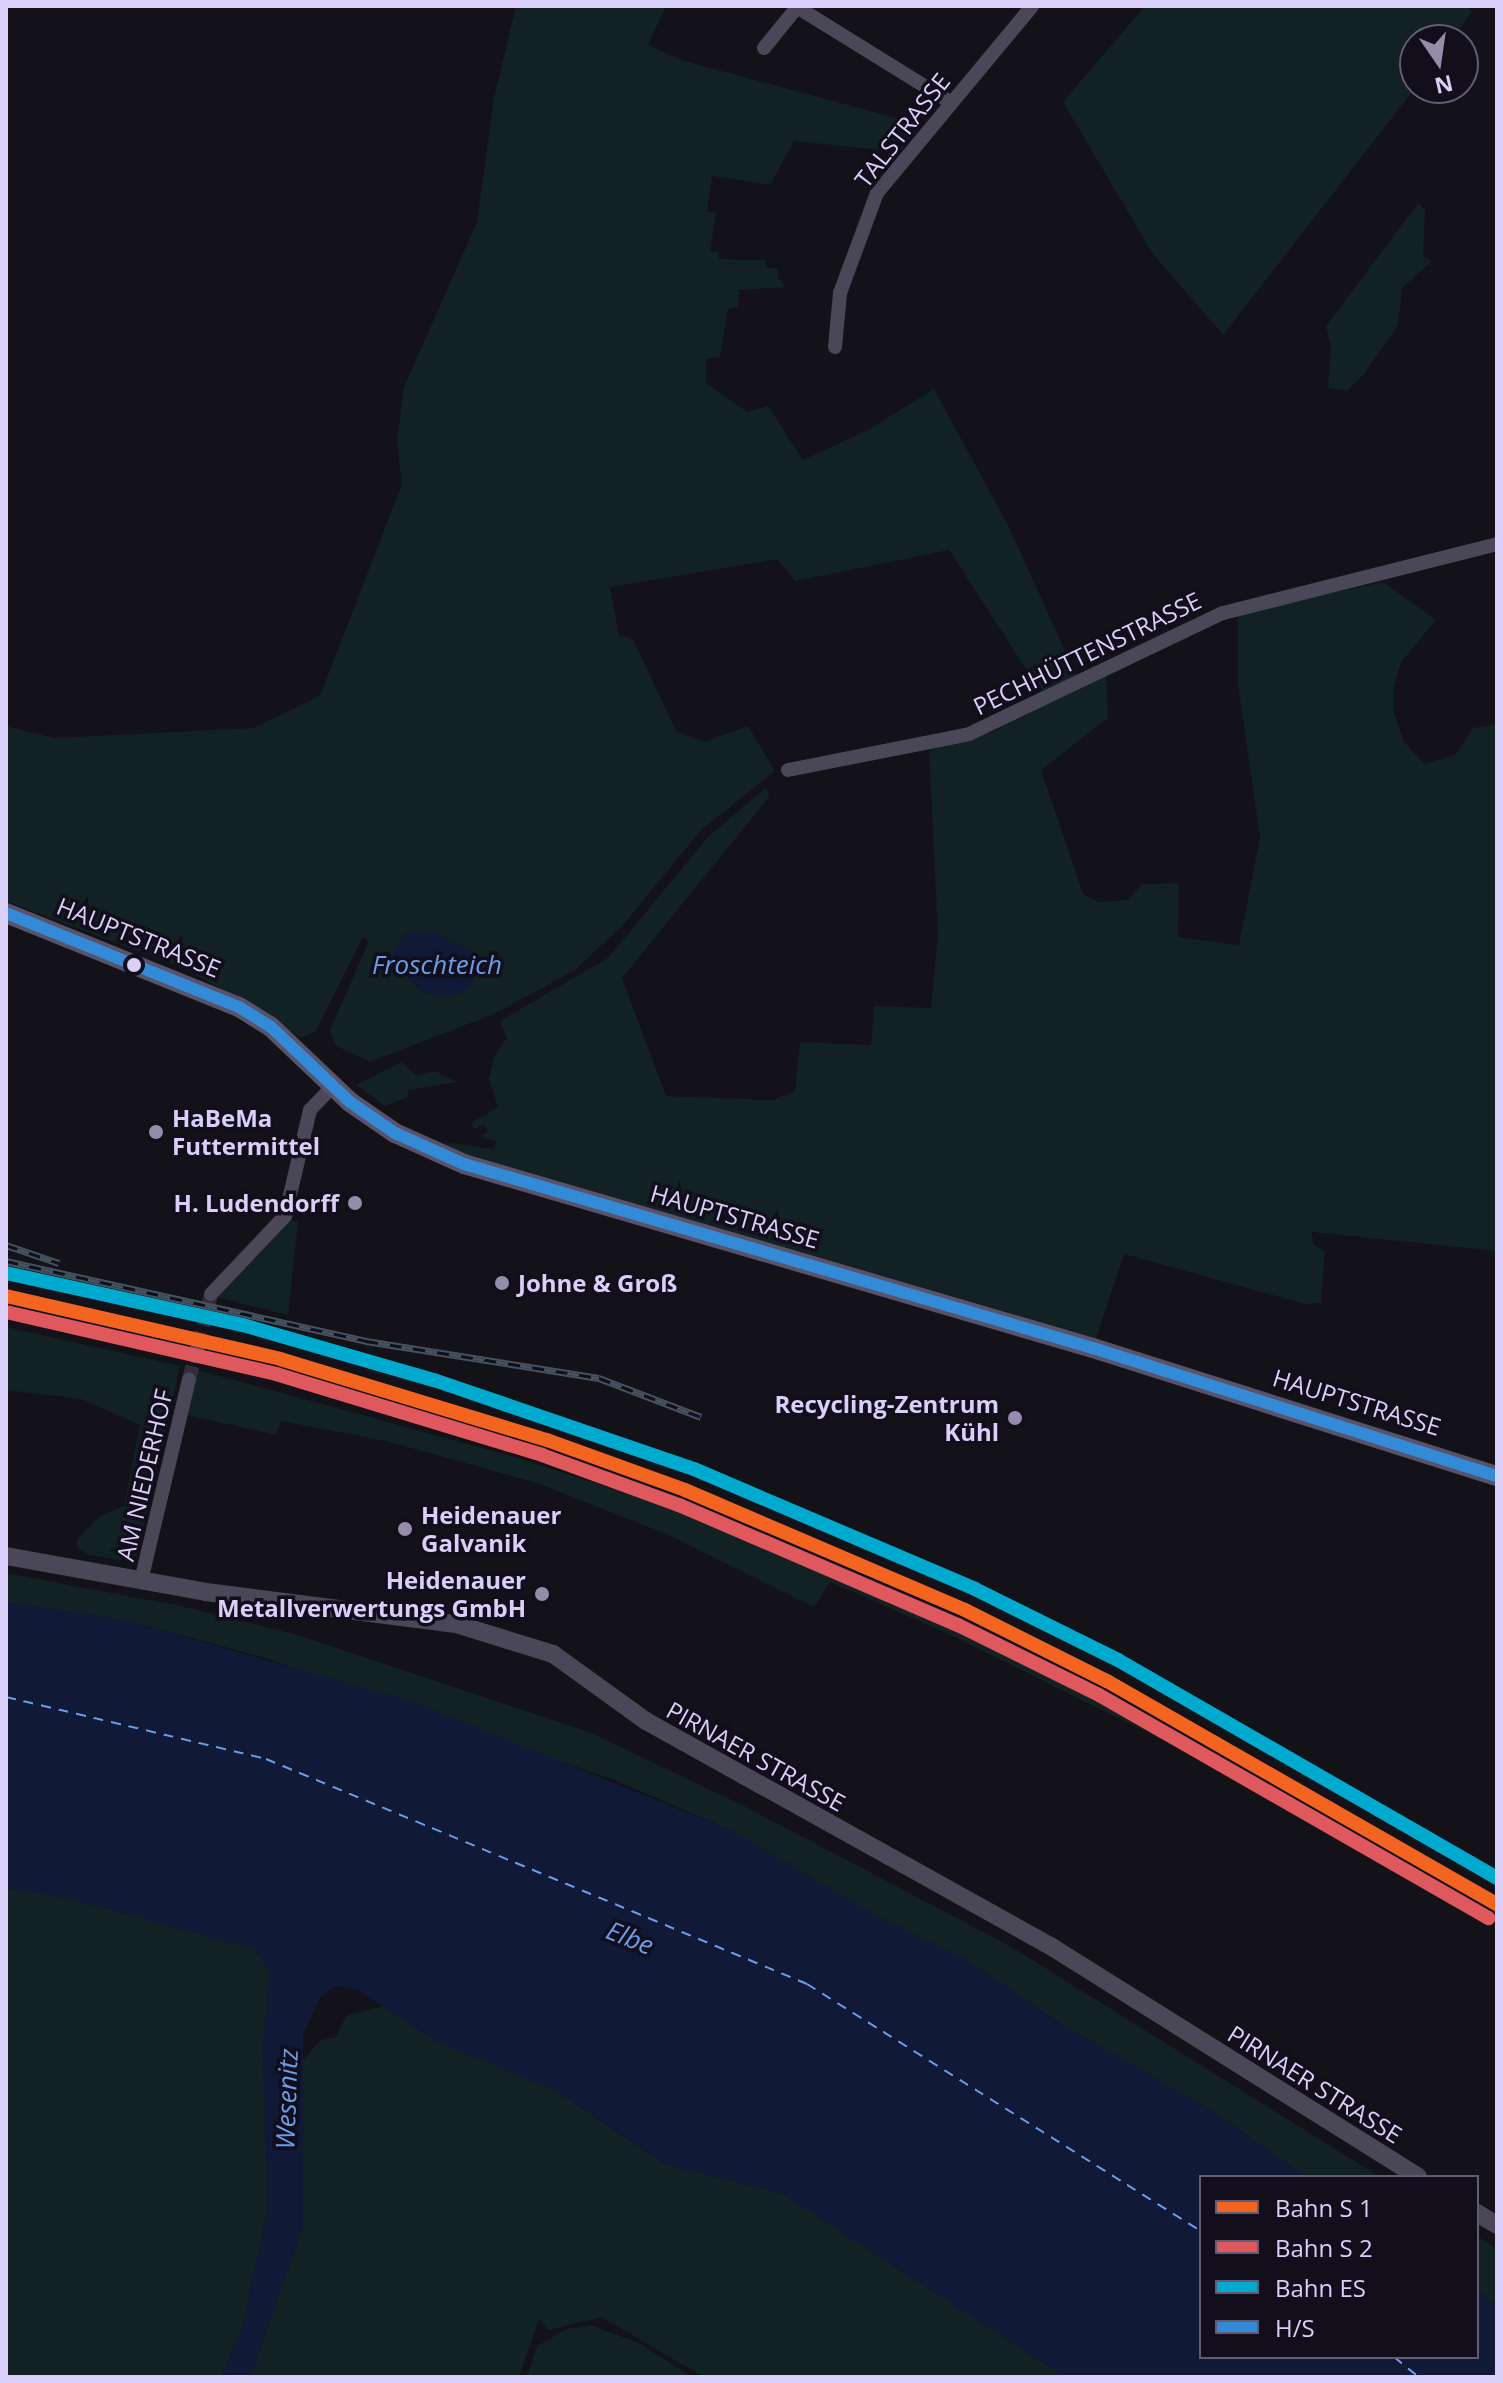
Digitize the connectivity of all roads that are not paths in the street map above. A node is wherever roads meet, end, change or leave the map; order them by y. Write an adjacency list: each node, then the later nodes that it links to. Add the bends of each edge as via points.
1 (798, 6): 3 (street); 4 (street)
2 (1032, 6): 4 (street, TALSTRASSE)
3 (764, 48)
4 (950, 102): 5 (street, TALSTRASSE, via 890,173 867,213 840,293)
5 (835, 347)
6 (1497, 544): 7 (street, PECHHÜTTENSTRASSE, via 1407,570 1237,607 969,734)
7 (788, 770)
8 (6, 913): 9 (main road, HAUPTSTRASSE, via 239,1007 271,1027)
9 (333, 1086): 10 (street, via 310,1110 285,1216); 12 (main road, HAUPTSTRASSE, via 395,1133 464,1164 1078,1344)
10 (211, 1294)
11 (189, 1380): 14 (street, AM NIEDERHOF)
12 (1497, 1476)
13 (6, 1556): 14 (street, PIRNAER STRASSE)
14 (141, 1581): 15 (street, PIRNAER STRASSE, via 456,1624 553,1654 646,1721 1052,1947)
15 (1415, 2175)
16 (1479, 2214): 17 (street)
17 (1497, 2225)

